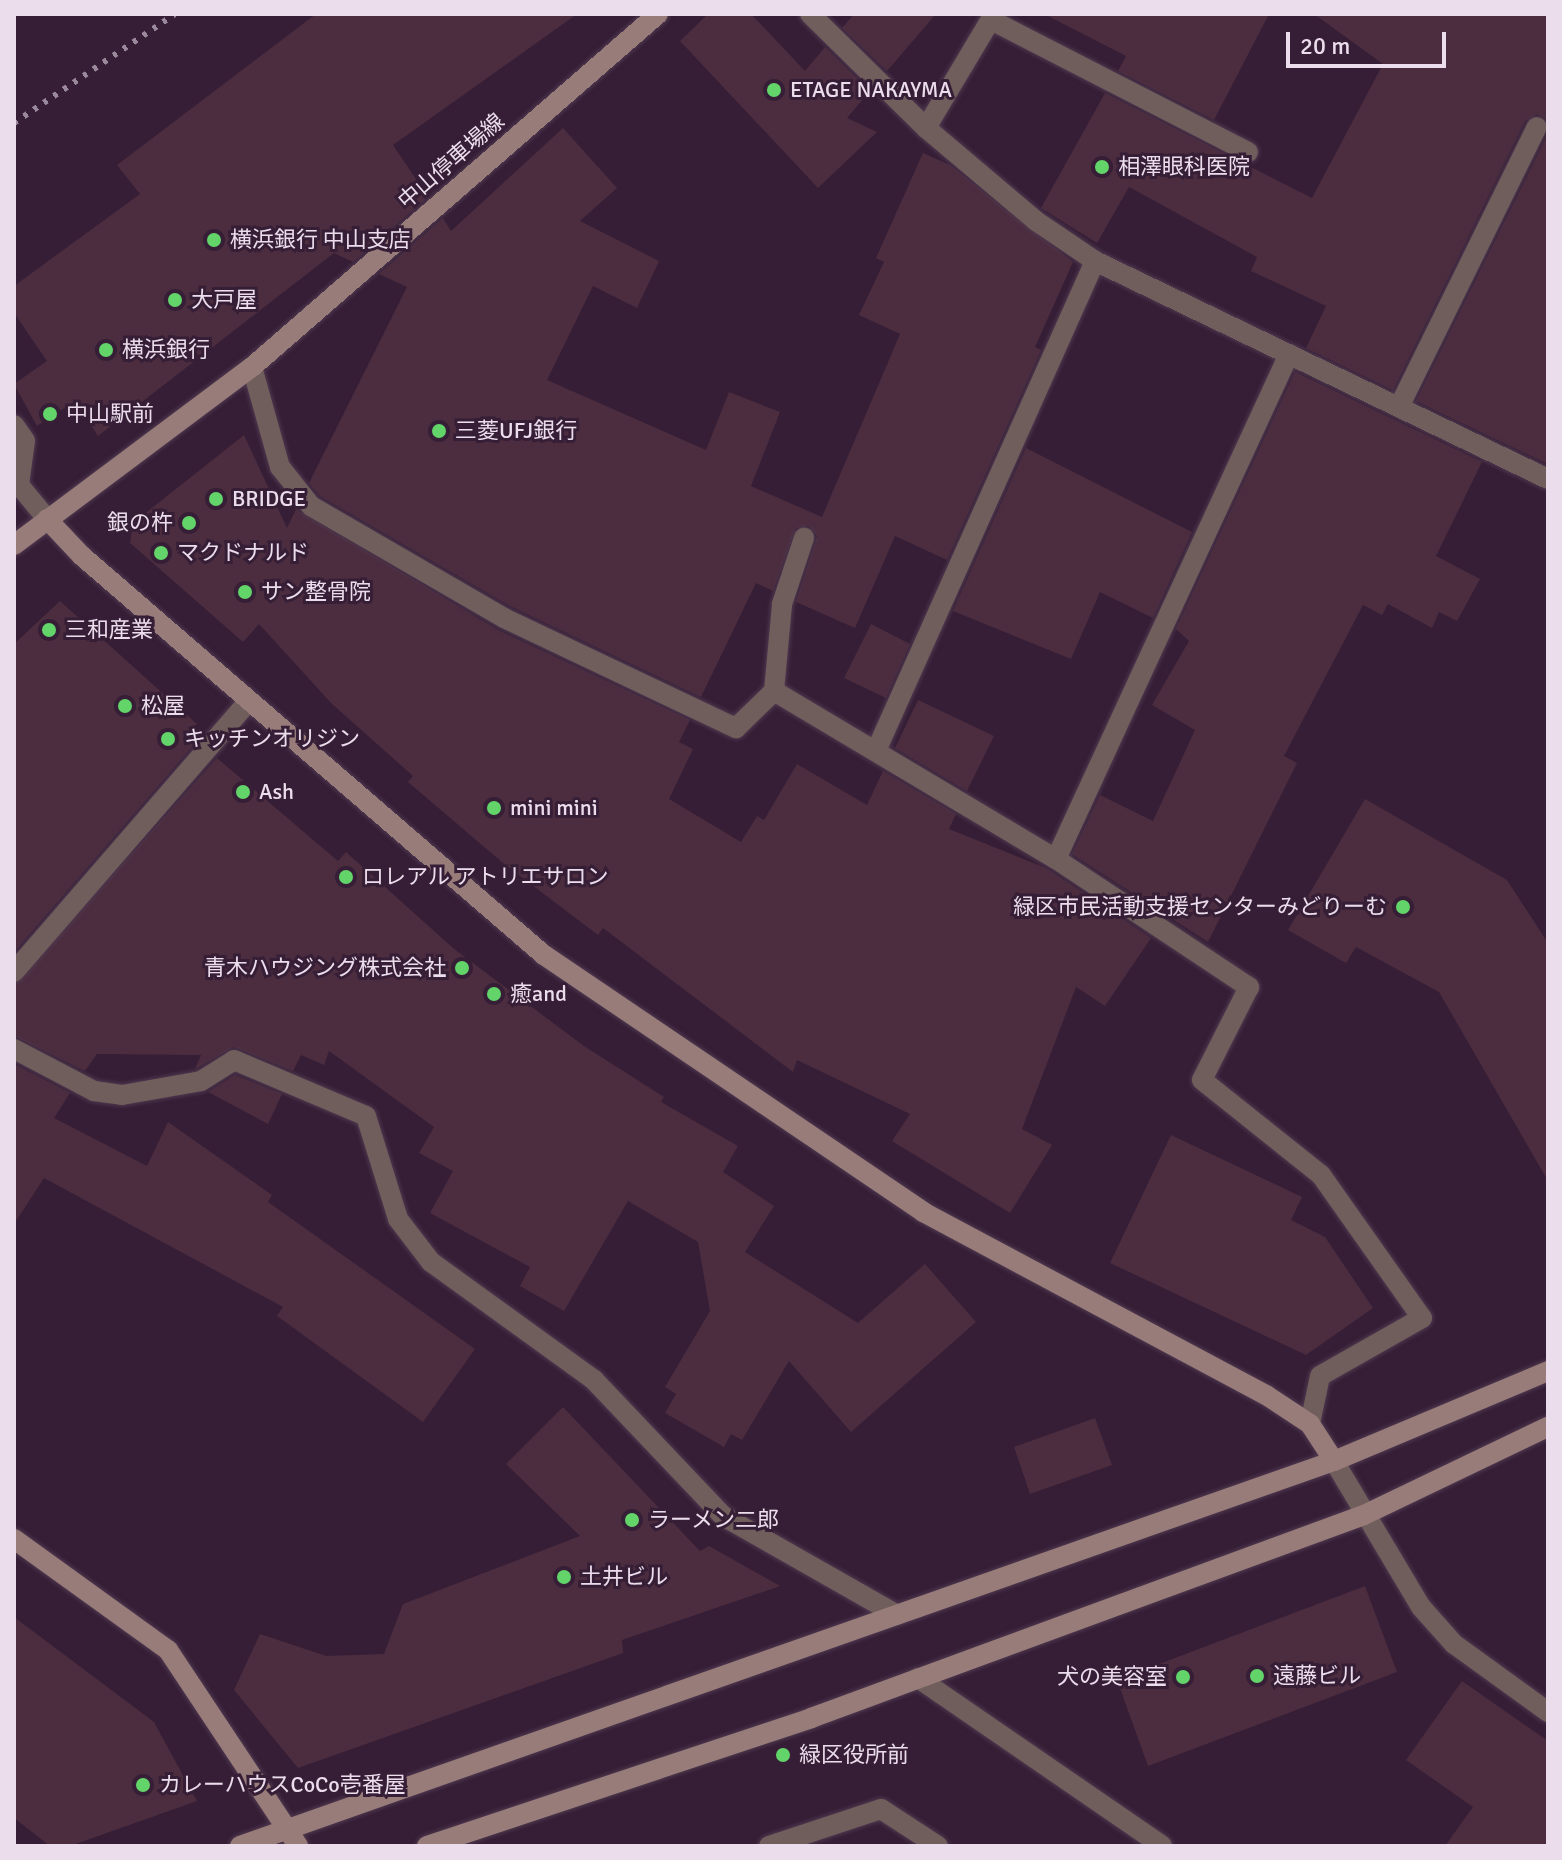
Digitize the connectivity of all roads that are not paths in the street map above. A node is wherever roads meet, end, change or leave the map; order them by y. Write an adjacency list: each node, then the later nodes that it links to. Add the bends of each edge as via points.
1 (658, 14): 9 (street, 中山停車場線)
2 (810, 14): 5 (street)
3 (992, 17): 5 (street); 6 (street)
4 (1537, 127): 10 (street)
5 (926, 128): 7 (street, via 1036,221)
6 (1248, 152)
7 (1095, 261): 8 (street); 19 (street)
8 (1289, 354): 10 (street); 20 (street)
9 (252, 367): 14 (street, 中山停車場線); 17 (street, via 280,467 311,506 504,618 736,728)
10 (1399, 407): 12 (street)
11 (14, 425): 13 (street, via 25,441)
12 (1548, 479)
13 (16, 487): 14 (street)
14 (47, 519): 16 (street, 中山停車場線); 18 (street)
15 (804, 538): 17 (street, via 782,604)
16 (14, 545)
17 (774, 691): 19 (street)
18 (249, 701): 21 (street); 24 (street, via 503,923 648,1029 923,1212)
19 (876, 751): 20 (street)
20 (1056, 859): 24 (street, via 1249,987 1202,1080 1321,1175 1422,1318 1320,1376)
21 (14, 972)
22 (14, 1049): 29 (street, via 94,1091 122,1095 201,1081 234,1060 366,1116 398,1219 431,1262 594,1380 723,1516)
23 (1548, 1371): 26 (street)
24 (1310, 1424): 26 (street)
25 (1548, 1427): 27 (street)
26 (1334, 1461): 27 (street); 29 (street)
27 (1364, 1515): 30 (street); 31 (street, via 1421,1607 1454,1644)
28 (14, 1539): 32 (street, via 168,1650)
29 (897, 1615): 32 (street)
30 (918, 1678): 34 (street); 37 (street)
31 (1548, 1712)
32 (292, 1838): 33 (street)
33 (240, 1846)
34 (427, 1846)
35 (769, 1846): 36 (street, via 881,1809)
36 (938, 1846)
37 (1162, 1846)

